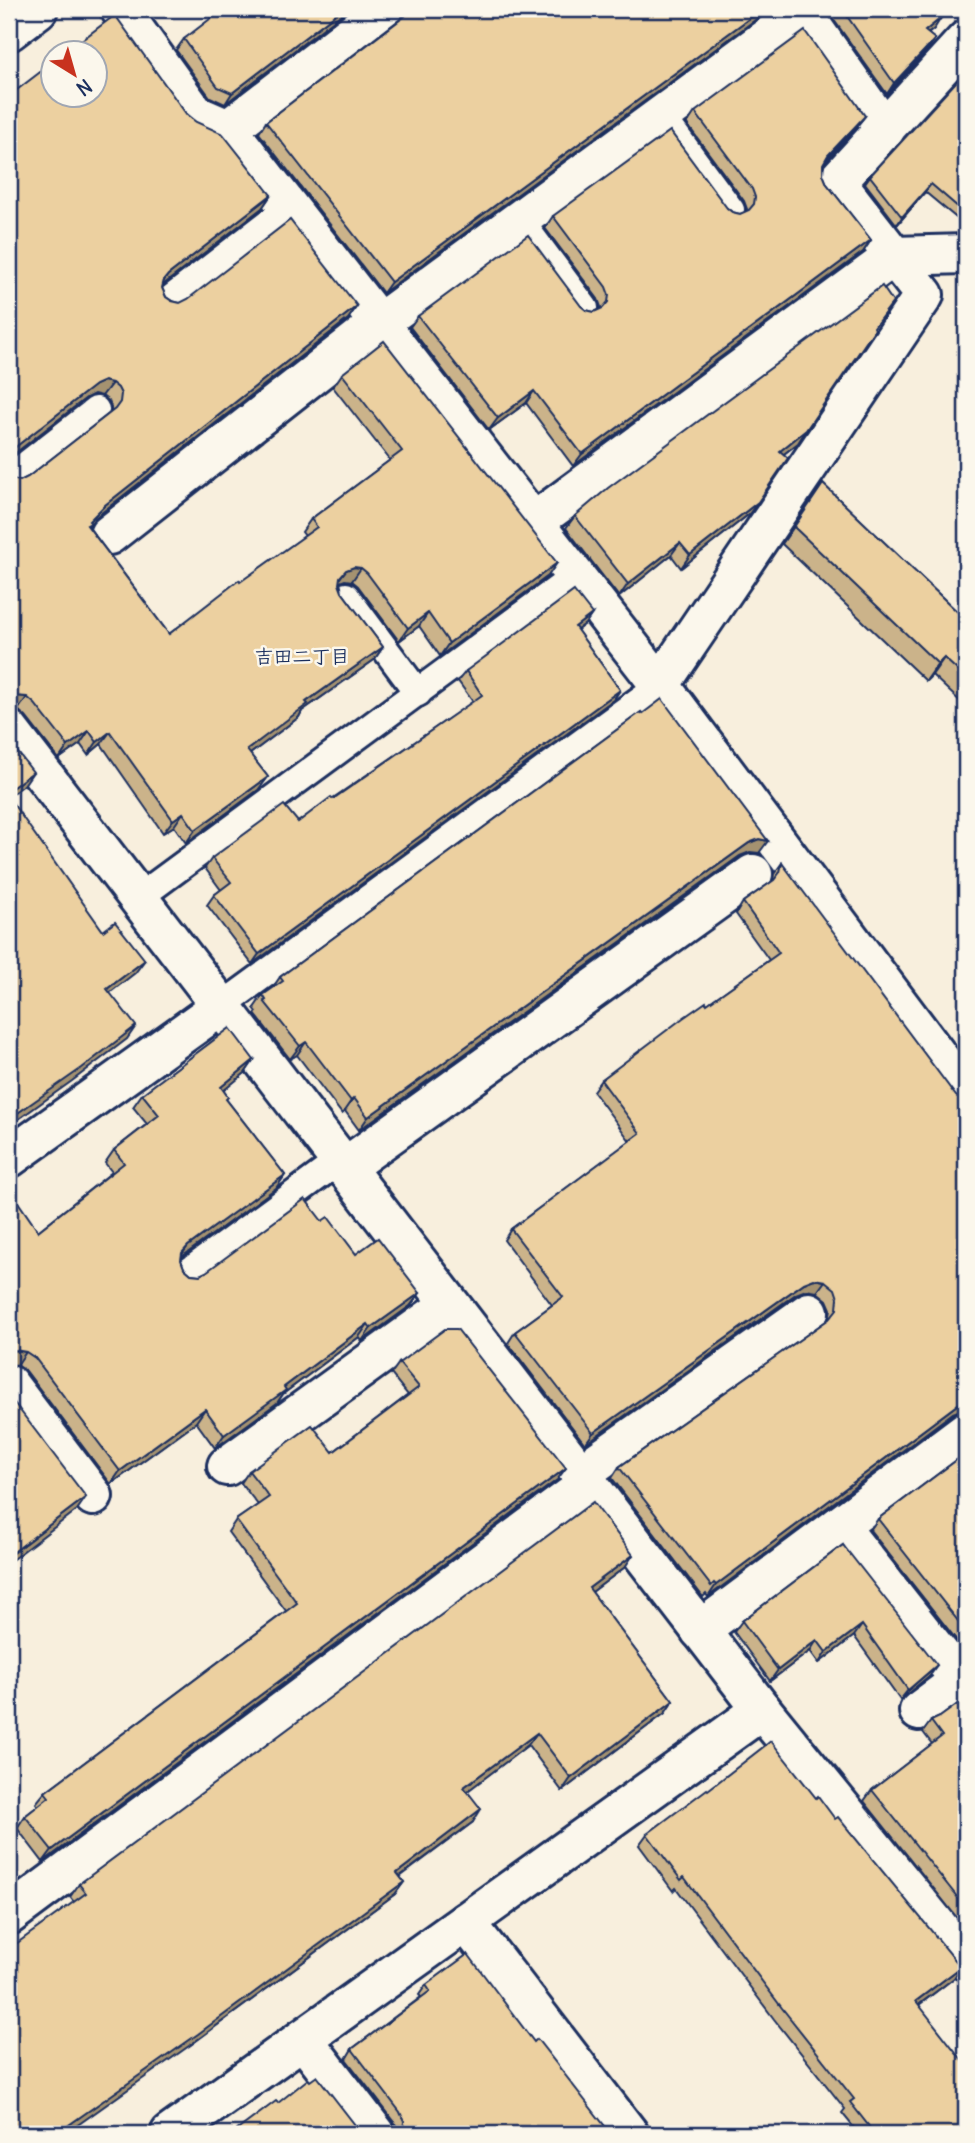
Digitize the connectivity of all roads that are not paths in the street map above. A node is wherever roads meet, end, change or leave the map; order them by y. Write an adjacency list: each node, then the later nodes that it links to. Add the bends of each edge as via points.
1 (38, 9): 5 (street)
2 (120, 9): 8 (street, via 196,115)
3 (384, 9): 8 (street)
4 (801, 10): 7 (street); 9 (street)
5 (9, 31)
6 (966, 40): 9 (street)
7 (661, 115): 11 (lane); 12 (street)
8 (228, 129): 10 (street)
9 (885, 131): 14 (street, via 836,182)
10 (289, 207): 15 (lane); 17 (street)
11 (731, 211)
12 (519, 219): 16 (lane); 17 (street)
13 (966, 254): 14 (street)
14 (894, 256): 20 (street); 24 (street, via 924,295)
15 (169, 300)
16 (585, 309)
17 (379, 323): 20 (street); 21 (street)
18 (96, 410): 19 (lane)
19 (9, 478)
20 (534, 522): 22 (street)
21 (109, 535)
22 (575, 576): 24 (street); 25 (lane)
23 (346, 596): 25 (lane)
24 (660, 685): 29 (lane); 30 (street)
25 (418, 693): 28 (lane)
26 (9, 730): 28 (street)
27 (753, 874): 32 (street)
28 (138, 898): 29 (street)
29 (220, 1007): 31 (street); 32 (street)
30 (966, 1094)
31 (9, 1158)
32 (342, 1164): 33 (lane); 34 (street)
33 (188, 1272)
34 (450, 1305): 38 (street); 39 (street)
35 (809, 1312): 39 (street)
36 (9, 1385): 40 (street)
37 (966, 1431): 41 (street)
38 (227, 1466)
39 (584, 1479): 42 (street); 46 (street)
40 (93, 1496)
41 (839, 1526): 42 (street); 43 (street)
42 (700, 1630): 44 (street)
43 (963, 1679): 45 (street)
44 (762, 1710): 47 (street); 48 (street)
45 (919, 1711)
46 (9, 1915)
47 (466, 1922): 49 (street); 52 (street)
48 (966, 1961)
49 (303, 2039): 50 (street); 51 (street)
50 (170, 2134)
51 (376, 2134)
52 (628, 2134)

